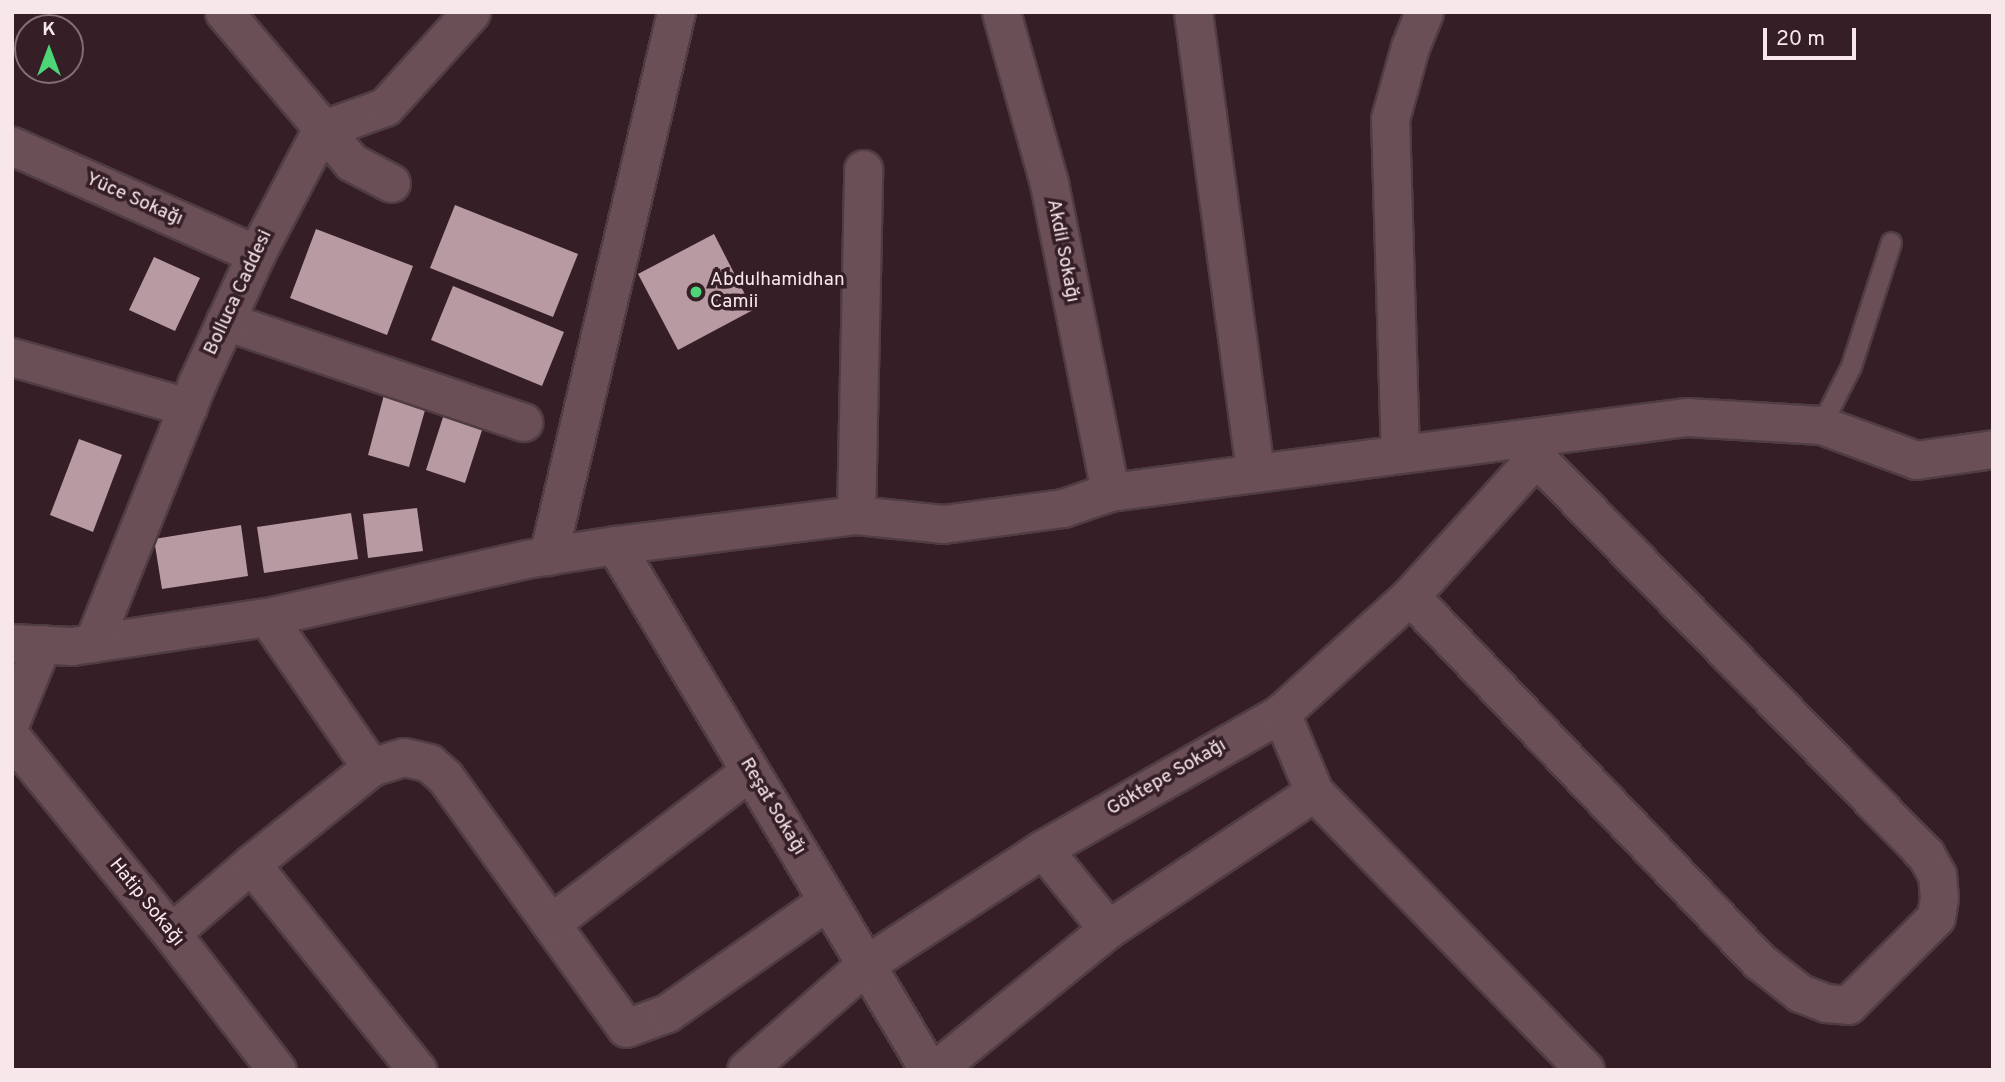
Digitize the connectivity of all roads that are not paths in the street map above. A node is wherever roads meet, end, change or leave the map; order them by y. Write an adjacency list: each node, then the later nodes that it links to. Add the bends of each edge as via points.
1 (224, 12): 7 (street)
2 (676, 12): 25 (street)
3 (1001, 12): 22 (street, Akdil Sokağı, via 1049,183)
4 (1193, 12): 21 (street)
5 (1424, 12): 20 (street, via 1390,119)
6 (457, 17): 7 (street, via 385,107)
7 (321, 130): 10 (street, via 351,162); 12 (street, Bolluca Caddesi)
8 (12, 146): 12 (street, Yüce Sokağı)
9 (863, 169): 23 (street)
10 (391, 183)
11 (1891, 242): 17 (lane, via 1851,366)
12 (256, 254): 13 (street, Bolluca Caddesi)
13 (225, 321): 15 (street, Bolluca Caddesi); 16 (street)
14 (13, 361): 15 (street)
15 (187, 407): 28 (street, Bolluca Caddesi)
16 (523, 422)
17 (1821, 425): 18 (street, via 1687,417); 19 (street, via 1916,460)
18 (1535, 447): 20 (street); 26 (street, Göktepe Sokağı); 26 (street, via 1926,855 1937,875 1936,917 1848,1005 1800,993 1759,961)
19 (1993, 449)
20 (1401, 454): 21 (street)
21 (1255, 473): 22 (street)
22 (1110, 492): 23 (street, via 1063,508 943,524)
23 (856, 515): 24 (street)
24 (615, 545): 25 (street); 34 (street, Reşat Sokağı)
25 (548, 556): 27 (street)
26 (1410, 596): 30 (street, Göktepe Sokağı)
27 (267, 617): 28 (street); 33 (street)
28 (93, 643): 29 (street)
29 (27, 644): 31 (street)
30 (1281, 713): 35 (street); 36 (street, Göktepe Sokağı)
31 (12, 718)
32 (12, 738): 41 (street, Hatip Sokağı)
33 (371, 767): 37 (street); 39 (street, via 404,757 438,769)
34 (750, 771): 38 (street, Reşat Sokağı); 39 (street)
35 (1314, 792): 40 (street); 48 (street)
36 (1043, 849): 40 (street); 42 (street, Göktepe Sokağı)
37 (251, 864): 41 (street); 44 (street)
38 (827, 901): 39 (street, via 667,1013 626,1028); 42 (street, Reşat Sokağı)
39 (551, 923)
40 (1108, 929): 47 (street)
41 (171, 933): 43 (street, Hatip Sokağı)
42 (865, 965): 45 (street, Göktepe Sokağı); 46 (street, Reşat Sokağı)
43 (277, 1070)
44 (417, 1070)
45 (746, 1070)
46 (929, 1070)
47 (935, 1070)
48 (1585, 1070)

